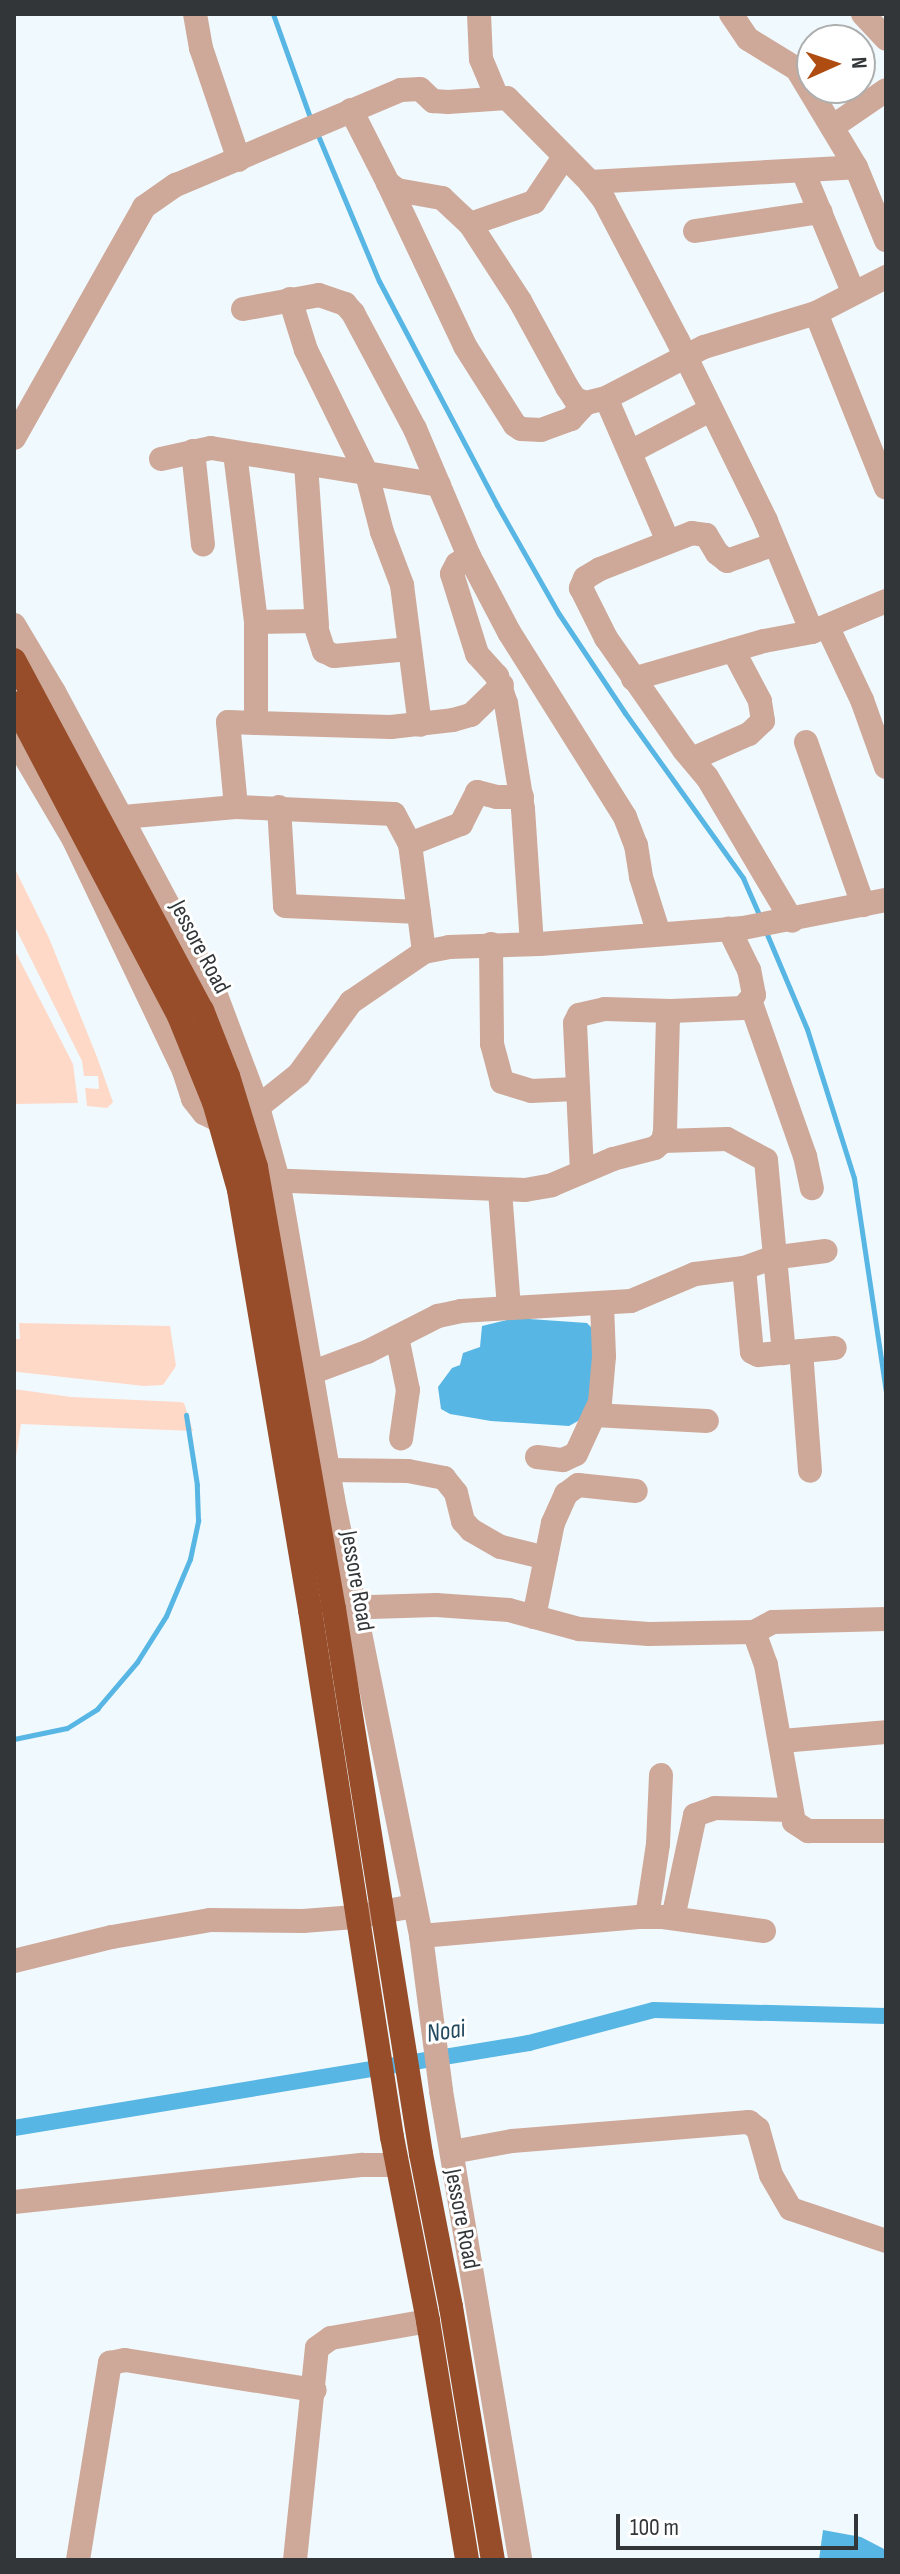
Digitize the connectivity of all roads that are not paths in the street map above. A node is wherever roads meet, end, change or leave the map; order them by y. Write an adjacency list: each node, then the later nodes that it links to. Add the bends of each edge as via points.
1 (195, 14): 11 (street, via 201,48)
2 (479, 14): 7 (street, via 481,59)
3 (731, 14): 9 (street, via 748,39 797,69)
4 (863, 14): 5 (street)
5 (886, 39)
6 (886, 90): 9 (street)
7 (497, 97): 8 (street, via 433,101 413,88); 10 (street, via 515,103)
8 (351, 110): 11 (street); 15 (street)
9 (832, 127): 12 (street)
10 (564, 157): 14 (street); 18 (street, via 534,202)
11 (239, 160): 29 (street, via 176,185 144,207)
12 (856, 167): 13 (street); 16 (street)
13 (803, 171): 14 (street); 17 (street)
14 (590, 182): 26 (street)
15 (388, 183): 18 (street, via 397,190 442,198); 27 (street, via 465,346 515,425 541,430 560,425)
16 (878, 200): 20 (street)
17 (821, 212): 19 (street); 22 (street)
18 (470, 224): 27 (street, via 575,399)
19 (695, 231)
20 (886, 240)
21 (886, 277): 22 (street)
22 (853, 292): 25 (street)
23 (290, 299): 24 (street); 35 (street, via 306,350); 36 (street, via 309,294 329,297 353,313)
24 (243, 309)
25 (816, 313): 26 (street); 37 (street)
26 (684, 356): 27 (street); 28 (street)
27 (596, 400): 31 (street)
28 (710, 410): 31 (street); 40 (street)
29 (14, 438)
30 (193, 451): 32 (street); 33 (street); 39 (street)
31 (632, 451): 38 (street)
32 (235, 453): 34 (street); 43 (street)
33 (161, 459)
34 (306, 464): 35 (street); 45 (street)
35 (367, 474): 36 (street); 47 (street, via 402,585)
36 (439, 485): 41 (street)
37 (886, 488)
38 (668, 541): 40 (street, via 701,533 727,561); 50 (street, via 600,569 585,578 581,588)
39 (203, 544)
40 (775, 544): 46 (street)
41 (469, 556): 51 (street, via 453,569 461,611 477,654); 68 (street, via 517,645 625,817)
42 (886, 601): 46 (street)
43 (256, 622): 45 (street, via 305,619); 53 (street)
44 (14, 625): 62 (street)
45 (317, 626): 47 (street, via 328,655)
46 (820, 629): 48 (street); 58 (street, via 862,700)
47 (410, 649): 54 (street)
48 (733, 650): 50 (street); 57 (street, via 760,701 763,721 759,729)
49 (14, 660): 79 (highway, Jessore Road, via 202,1010)
50 (633, 679): 57 (street)
51 (502, 685): 54 (street, via 471,715); 59 (street)
52 (14, 703): 76 (highway, via 179,1016)
53 (256, 723): 54 (street); 60 (street, via 228,722)
54 (420, 725)
55 (14, 738): 76 (street, via 74,840 193,1099)
56 (806, 742): 64 (street)
57 (692, 759): 66 (street, via 745,838)
58 (886, 767)
59 (522, 797): 63 (street, via 477,792 461,824); 70 (street)
60 (236, 807): 61 (street); 62 (street)
61 (279, 807): 63 (street, via 394,814); 65 (street, via 285,906)
62 (123, 817): 75 (street, via 214,990)
63 (410, 844): 65 (street)
64 (874, 902): 66 (street)
65 (419, 912): 71 (street)
66 (785, 922): 67 (street)
67 (736, 928): 68 (street); 72 (street, via 754,995)
68 (659, 934): 70 (street)
69 (491, 944): 70 (street); 71 (street); 74 (street, via 492,1044 502,1082 531,1091)
70 (532, 944)
71 (424, 952): 75 (street, via 351,1002 299,1074)
72 (751, 1003): 73 (street, via 743,1008); 80 (street)
73 (671, 1011): 74 (street, via 605,1009 579,1015); 77 (street)
74 (576, 1089): 78 (street)
75 (258, 1107): 79 (street)
76 (220, 1121): 99 (highway)
77 (663, 1141): 78 (street); 83 (street, via 727,1139 763,1156 770,1169)
78 (582, 1172): 81 (street, via 552,1185)
79 (268, 1180): 81 (street); 90 (highway, Jessore Road)
80 (812, 1188)
81 (500, 1191): 86 (street)
82 (826, 1251): 83 (street)
83 (778, 1257): 84 (street); 89 (street)
84 (744, 1268): 85 (street, via 695,1274 631,1301); 89 (street, via 752,1352)
85 (602, 1305): 86 (street); 91 (street, via 603,1392)
86 (509, 1308): 87 (street, via 438,1316)
87 (397, 1337): 90 (street); 93 (street, via 408,1390)
88 (835, 1348): 89 (street)
89 (793, 1352): 96 (street)
90 (303, 1376): 95 (street); 99 (highway, Jessore Road)
91 (594, 1415): 92 (street); 94 (street, via 570,1459)
92 (707, 1421)
93 (401, 1439)
94 (537, 1457)
95 (328, 1470): 98 (street, via 408,1471 444,1478 471,1530 501,1547); 99 (street)
96 (810, 1471)
97 (636, 1491): 98 (street, via 571,1488 559,1505)
98 (546, 1558): 100 (street)
99 (333, 1609): 100 (street, via 436,1605); 108 (street); 109 (highway, Jessore Road); 110 (highway)
100 (534, 1617): 102 (street, via 579,1629 649,1634)
101 (886, 1619): 102 (street, via 773,1622)
102 (754, 1632): 104 (street)
103 (886, 1732): 104 (street)
104 (782, 1741): 106 (street)
105 (661, 1775): 111 (street)
106 (790, 1810): 107 (street, via 800,1829); 112 (street, via 715,1808 695,1815)
107 (886, 1831)
108 (414, 1906): 109 (street); 114 (street)
109 (384, 1910): 110 (street); 118 (highway, Jessore Road)
110 (355, 1917): 115 (street, via 210,1920); 117 (highway)
111 (647, 1917): 112 (street); 114 (street)
112 (673, 1918): 113 (street)
113 (764, 1931)
114 (421, 1936): 116 (street)
115 (14, 1961)
116 (454, 2164): 118 (street); 120 (street, via 512,2141 749,2122 758,2129 771,2175 791,2209); 127 (street)
117 (397, 2165): 119 (street); 121 (highway)
118 (426, 2181): 126 (highway, Jessore Road)
119 (14, 2202)
120 (886, 2241)
121 (428, 2321): 122 (street, via 323,2341 317,2348); 125 (highway)
122 (315, 2390): 123 (street, via 125,2360 110,2363); 124 (street)
123 (78, 2560)
124 (295, 2560)
125 (467, 2560)
126 (493, 2560)
127 (520, 2560)

